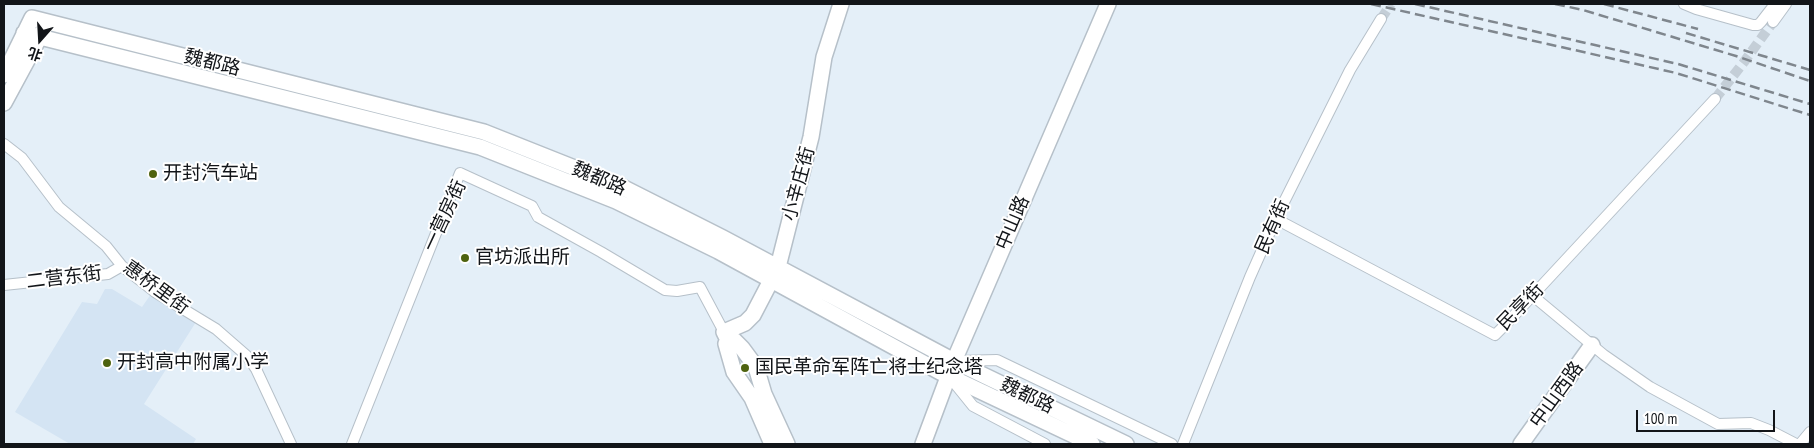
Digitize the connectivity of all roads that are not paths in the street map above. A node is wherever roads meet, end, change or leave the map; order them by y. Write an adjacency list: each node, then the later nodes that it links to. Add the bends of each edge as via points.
1 (841, 4): 18 (main road, 小辛庄街, via 824,57 812,137)
2 (1096, 4): 23 (main road, 中山路)
3 (1108, 4): 23 (main road, 中山路)
4 (1684, 4): 5 (street, via 1758,25)
5 (1774, 4)
6 (1786, 4): 9 (street)
7 (1382, 19): 16 (street, 民有街, via 1350,70)
8 (47, 22): 10 (main road, 魏都路, via 32,18); 11 (main road); 18 (main road, 魏都路, via 484,132 620,186)
9 (1773, 22)
10 (24, 33): 11 (main road, 魏都路); 12 (main road)
11 (40, 37): 14 (main road); 18 (main road, 魏都路, via 480,147 616,201 718,251)
12 (4, 75)
13 (1715, 99): 20 (street, 民享街)
14 (4, 102)
15 (4, 144): 17 (street, 惠桥里街, via 22,158 59,207 106,246)
16 (1276, 220): 20 (street, 民享街, via 1495,335); 35 (street, 民有街)
17 (122, 266): 19 (street, 二营东街, via 108,274); 25 (street, 惠桥里街, via 155,292 216,329 247,356)
18 (775, 274): 21 (main road, 小辛庄街, via 749,319); 23 (main road, 魏都路)
19 (4, 285)
20 (1533, 296): 22 (street)
21 (727, 337): 26 (street, 一营房街, via 700,287 665,290 538,218 532,206 460,174); 27 (main road, via 734,372 752,398); 28 (main road, via 742,348 756,367 764,394)
22 (1592, 345): 36 (main road, 中山西路); 37 (street, via 1650,387 1718,424 1751,423)
23 (947, 366): 29 (main road, 中山路); 30 (main road, 中山路); 31 (street, via 974,406); 32 (main road, 魏都路); 33 (main road, 魏都路); 34 (street, via 997,360)
24 (1810, 432): 38 (street)
25 (291, 444)
26 (352, 444)
27 (772, 444)
28 (787, 444)
29 (912, 444)
30 (923, 444)
31 (1045, 444)
32 (1092, 444)
33 (1126, 444)
34 (1172, 444)
35 (1183, 444)
36 (1522, 444)
37 (1796, 444)
38 (1800, 444)

